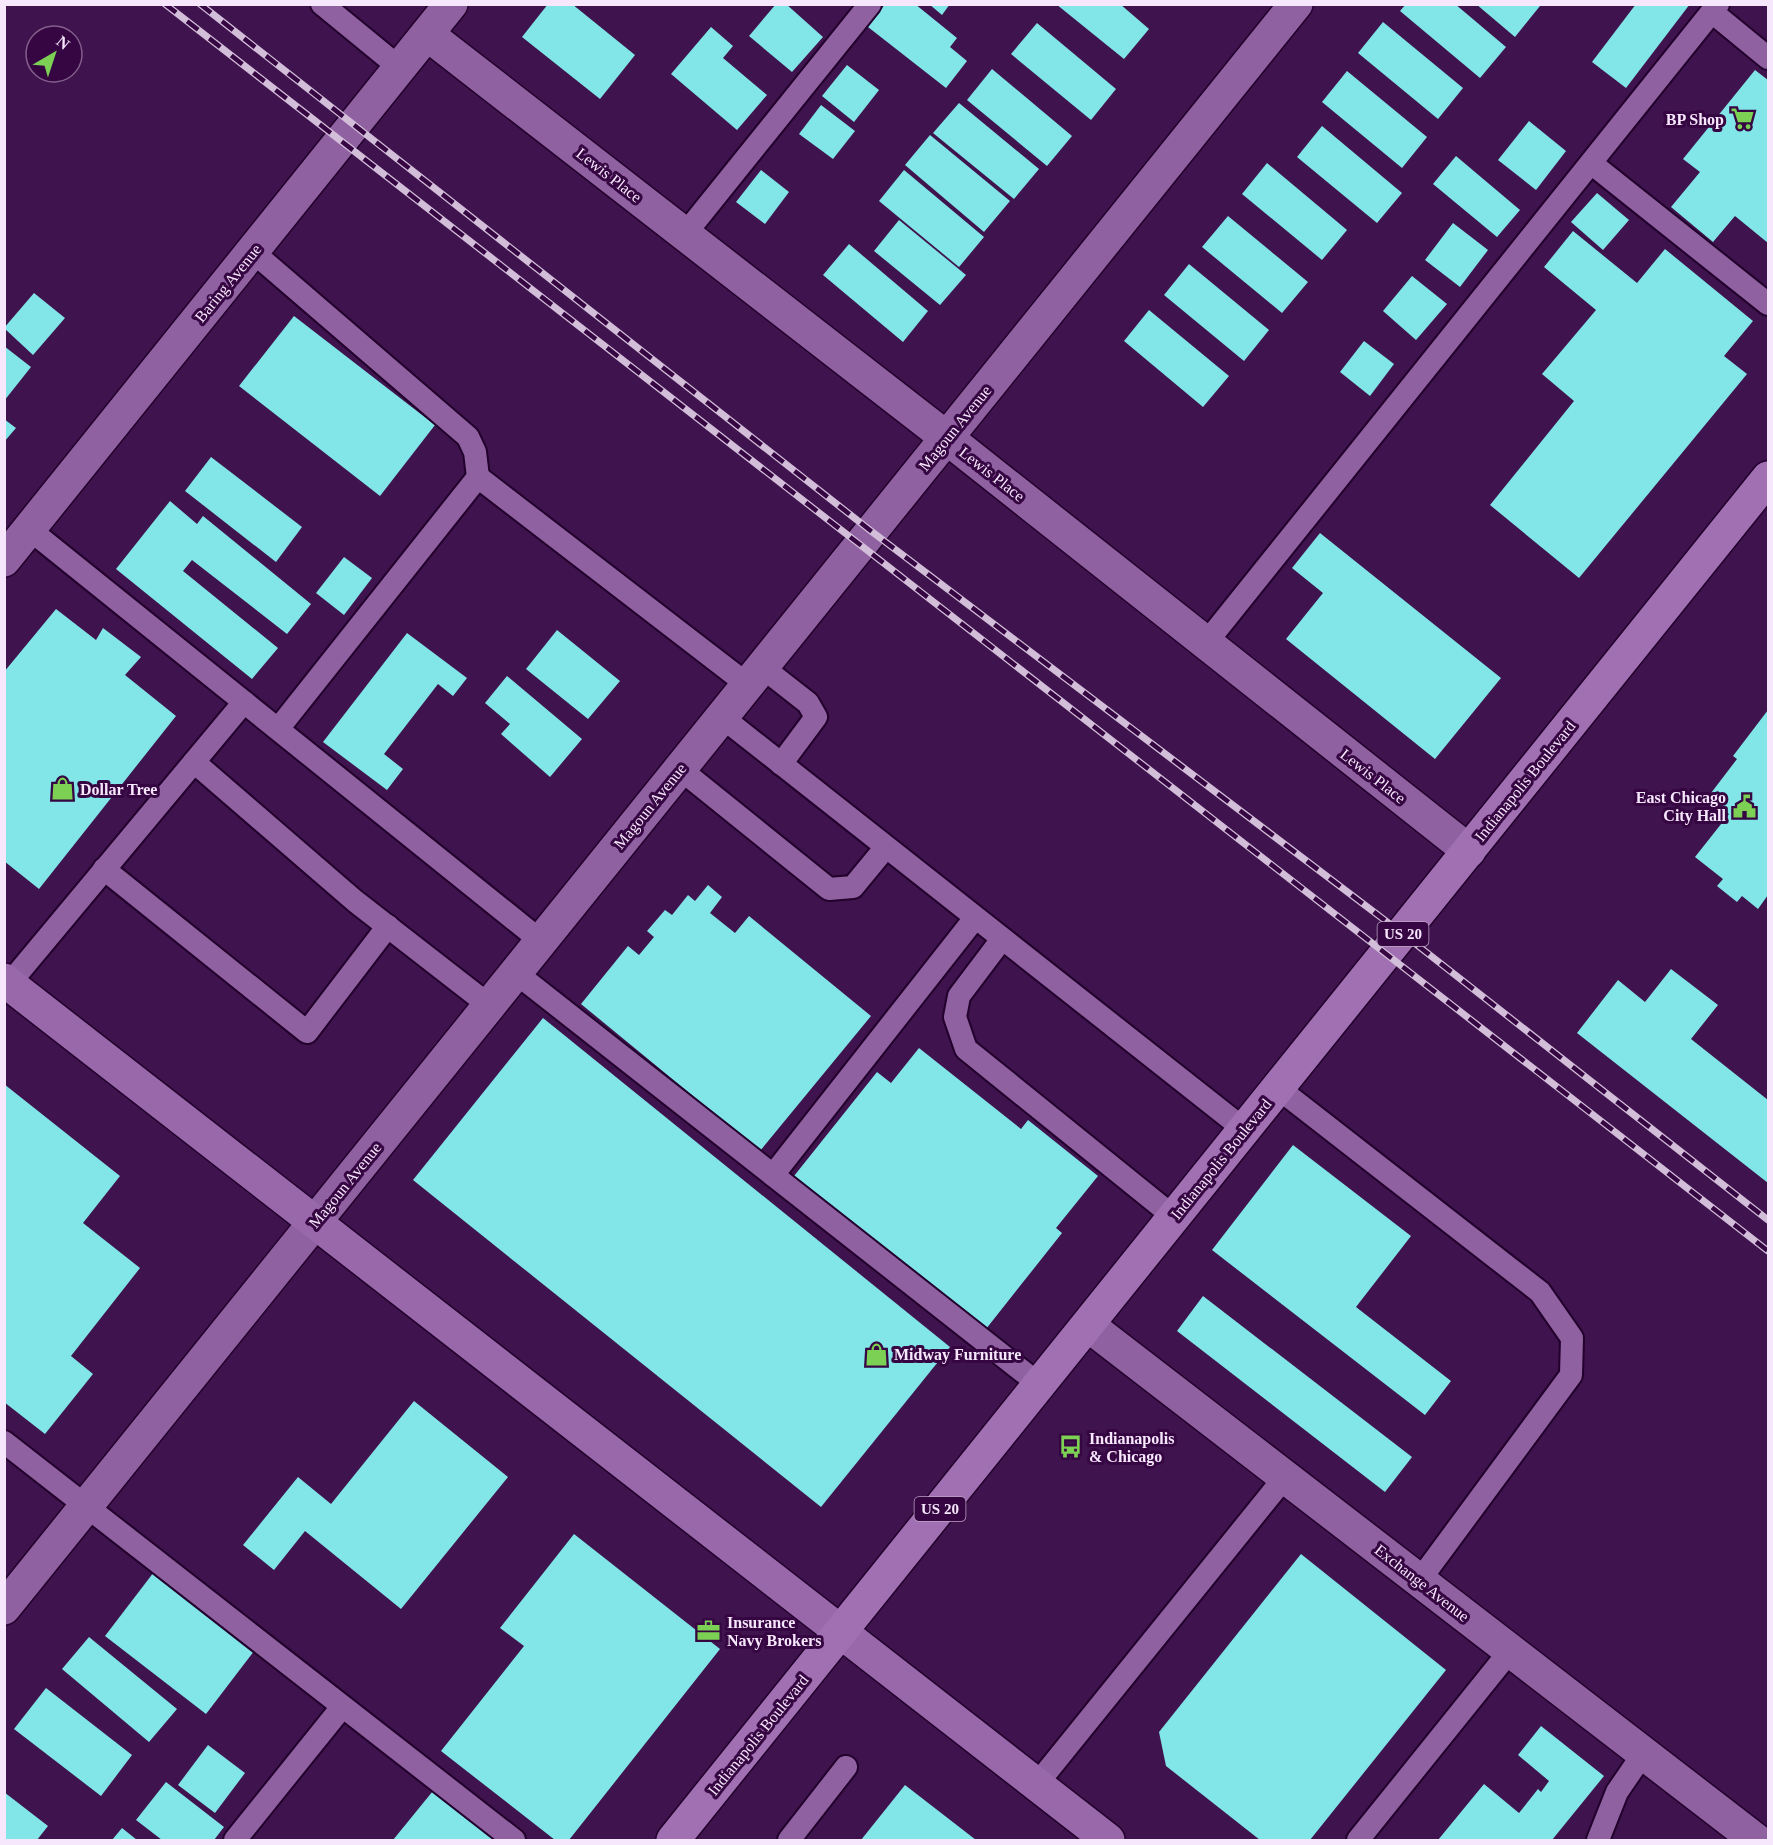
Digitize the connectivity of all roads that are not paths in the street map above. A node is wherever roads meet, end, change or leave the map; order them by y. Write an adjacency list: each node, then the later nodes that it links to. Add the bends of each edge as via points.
1 (322, 4): 8 (lane)
2 (451, 4): 6 (street, Baring Avenue)
3 (870, 4): 10 (lane)
4 (1290, 7): 13 (street, Magoun Avenue)
5 (1715, 8): 7 (lane); 9 (lane)
6 (427, 34): 8 (street, Baring Avenue); 10 (street, Lewis Place)
7 (1768, 58)
8 (400, 68): 11 (street, Baring Avenue)
9 (1591, 163): 12 (lane); 18 (lane)
10 (686, 234): 13 (street, Lewis Place)
11 (253, 252): 14 (lane, via 468,437 475,452); 16 (street, Baring Avenue)
12 (1765, 293)
13 (947, 438): 18 (street, Lewis Place); 19 (street, Magoun Avenue)
14 (478, 477): 19 (lane); 22 (lane)
15 (1768, 478): 27 (main road, Indianapolis Boulevard / US 20)
16 (29, 529): 17 (street, Baring Avenue); 20 (lane)
17 (4, 560)
18 (1206, 643): 27 (street, Lewis Place)
19 (755, 676): 21 (street, Magoun Avenue); 24 (lane, via 808,703 816,717)
20 (244, 702): 22 (lane); 23 (lane)
21 (722, 717): 24 (lane); 25 (street, Magoun Avenue)
22 (278, 729): 32 (lane)
23 (194, 762): 28 (lane); 30 (lane)
24 (781, 764): 26 (lane)
25 (680, 770): 26 (lane, via 829,889 853,887); 32 (street, Magoun Avenue)
26 (886, 848): 29 (lane)
27 (1469, 851): 36 (main road, Indianapolis Boulevard / US 20)
28 (104, 869): 30 (lane, via 307,1032); 34 (lane)
29 (975, 918): 31 (lane); 38 (lane)
30 (388, 926): 35 (lane)
31 (1002, 939): 37 (lane); 39 (lane, via 959,996 955,1017 966,1049)
32 (541, 941): 33 (street, Magoun Avenue)
33 (516, 973): 35 (street, Magoun Avenue); 38 (lane)
34 (7, 982): 40 (main road)
35 (490, 1005): 40 (street, Magoun Avenue)
36 (1278, 1088): 37 (main road, Indianapolis Boulevard / US 20); 46 (lane, via 1540,1292 1572,1338 1570,1375)
37 (1245, 1130): 39 (main road, Indianapolis Boulevard / US 20)
38 (773, 1175): 42 (lane)
39 (1174, 1217): 41 (main road, Indianapolis Boulevard / US 20)
40 (316, 1221): 45 (street, Magoun Avenue); 48 (main road)
41 (1088, 1324): 42 (main road, Indianapolis Boulevard / US 20); 44 (street, Exchange Avenue)
42 (1040, 1385): 48 (main road, Indianapolis Boulevard / US 20)
43 (4, 1442): 45 (lane)
44 (1285, 1477): 46 (street, Exchange Avenue); 53 (lane)
45 (86, 1506): 47 (street, Magoun Avenue); 50 (lane)
46 (1419, 1581): 49 (street, Exchange Avenue)
47 (4, 1608)
48 (840, 1633): 53 (main road); 56 (main road, Indianapolis Boulevard / US 20)
49 (1510, 1651): 51 (street, Exchange Avenue); 59 (lane)
50 (342, 1707): 54 (lane); 55 (lane)
51 (1643, 1754): 60 (lane, via 1617,1792); 61 (street, Exchange Avenue)
52 (846, 1767): 57 (lane)
53 (1037, 1784): 58 (main road)
54 (235, 1840)
55 (514, 1840)
56 (673, 1840)
57 (789, 1840)
58 (1108, 1840)
59 (1358, 1840)
60 (1598, 1840)
61 (1756, 1840)

